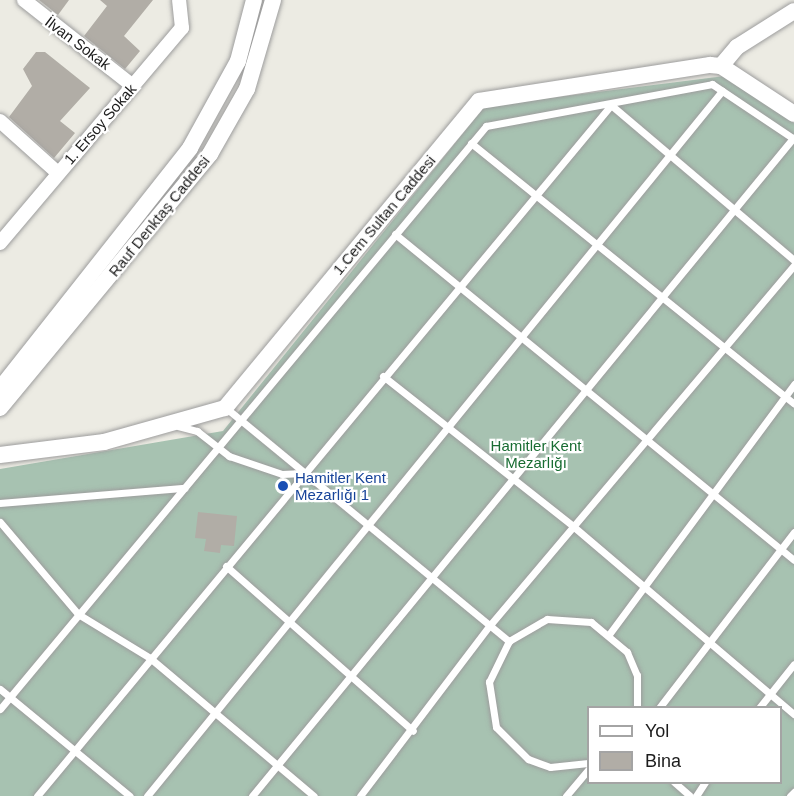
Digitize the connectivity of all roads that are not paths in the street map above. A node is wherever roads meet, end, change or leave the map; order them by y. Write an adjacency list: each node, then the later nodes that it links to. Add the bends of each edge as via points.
1 (24, 0): 7 (street, İlvan Sokak)
2 (179, 0): 7 (street, 1. Ersoy Sokak, via 182,28)
3 (255, 0): 29 (street, Rauf Denktaş Caddesi, via 238,61 190,148)
4 (273, 0): 33 (street, Rauf Denktaş Caddesi, via 247,89 210,154)
5 (794, 11): 6 (street, via 737,46)
6 (721, 66): 10 (street); 34 (street, 1.Cem Sultan Caddesi, via 479,101)
7 (133, 86): 15 (street, 1. Ersoy Sokak)
8 (722, 91): 9 (lane, via 712,84); 12 (lane); 14 (lane)
9 (610, 105): 13 (lane, via 486,126); 14 (lane); 16 (lane)
10 (794, 114)
11 (0, 121): 15 (street)
12 (794, 138): 17 (lane)
13 (471, 144): 16 (lane); 18 (lane)
14 (669, 153): 17 (lane); 20 (lane)
15 (58, 173): 19 (street, 1. Ersoy Sokak)
16 (534, 196): 20 (lane); 23 (lane)
17 (734, 209): 21 (lane); 24 (lane)
18 (395, 234): 23 (lane); 35 (lane)
19 (0, 243)
20 (597, 247): 24 (lane); 25 (lane)
21 (794, 260)
22 (794, 265): 26 (lane)
23 (459, 286): 25 (lane); 27 (lane)
24 (661, 298): 26 (lane); 30 (lane)
25 (523, 339): 30 (lane); 37 (lane)
26 (724, 348): 31 (lane); 38 (lane)
27 (383, 376): 37 (lane); 41 (lane)
28 (794, 384): 31 (lane)
29 (0, 388)
30 (585, 389): 38 (lane); 42 (lane)
31 (784, 396): 32 (lane); 44 (lane)
32 (794, 404)
33 (0, 408)
34 (225, 408): 35 (lane); 36 (street)
35 (241, 421): 39 (lane); 41 (lane)
36 (173, 424): 39 (lane, via 197,431); 40 (street, via 104,442)
37 (447, 427): 42 (lane); 47 (lane)
38 (647, 440): 44 (lane); 48 (lane)
39 (218, 447): 41 (lane, via 282,474); 43 (lane)
40 (0, 455)
41 (304, 472): 47 (lane); 52 (lane)
42 (512, 478): 48 (lane); 53 (lane)
43 (184, 488): 45 (lane); 55 (lane)
44 (710, 491): 50 (lane); 54 (lane)
45 (0, 503)
46 (0, 522): 55 (lane)
47 (368, 523): 53 (lane); 56 (lane)
48 (574, 527): 54 (lane); 57 (lane)
49 (794, 532): 50 (lane)
50 (781, 549): 51 (lane); 60 (lane)
51 (794, 560)
52 (226, 566): 56 (lane); 61 (lane)
53 (431, 577): 57 (lane); 63 (lane)
54 (643, 588): 58 (lane); 60 (lane)
55 (78, 614): 61 (lane); 66 (lane)
56 (290, 624): 63 (lane); 71 (lane)
57 (490, 625): 59 (lane); 73 (lane)
58 (610, 633): 59 (lane, via 591,622 558,618 526,627); 67 (lane, via 637,675)
59 (509, 641): 75 (lane, via 489,682 496,727 528,759 550,767)
60 (706, 642): 65 (lane); 68 (lane)
61 (150, 658): 71 (lane); 74 (lane)
62 (794, 664): 65 (lane)
63 (349, 677): 73 (lane); 76 (lane)
64 (0, 689): 66 (lane)
65 (768, 694): 69 (lane); 72 (lane)
66 (10, 697): 70 (lane); 74 (lane)
67 (637, 706)
68 (660, 706)
69 (760, 706)
70 (0, 709)
71 (216, 714): 76 (lane); 82 (lane)
72 (794, 714)
73 (413, 731): 85 (lane)
74 (76, 749): 80 (lane); 81 (lane)
75 (587, 764)
76 (276, 766): 83 (lane); 84 (lane)
77 (587, 771): 86 (lane)
78 (675, 784): 87 (lane)
79 (794, 792): 88 (lane)
80 (37, 796)
81 (130, 796)
82 (147, 796)
83 (252, 796)
84 (314, 796)
85 (360, 796)
86 (566, 796)
87 (690, 796)
88 (790, 796)

